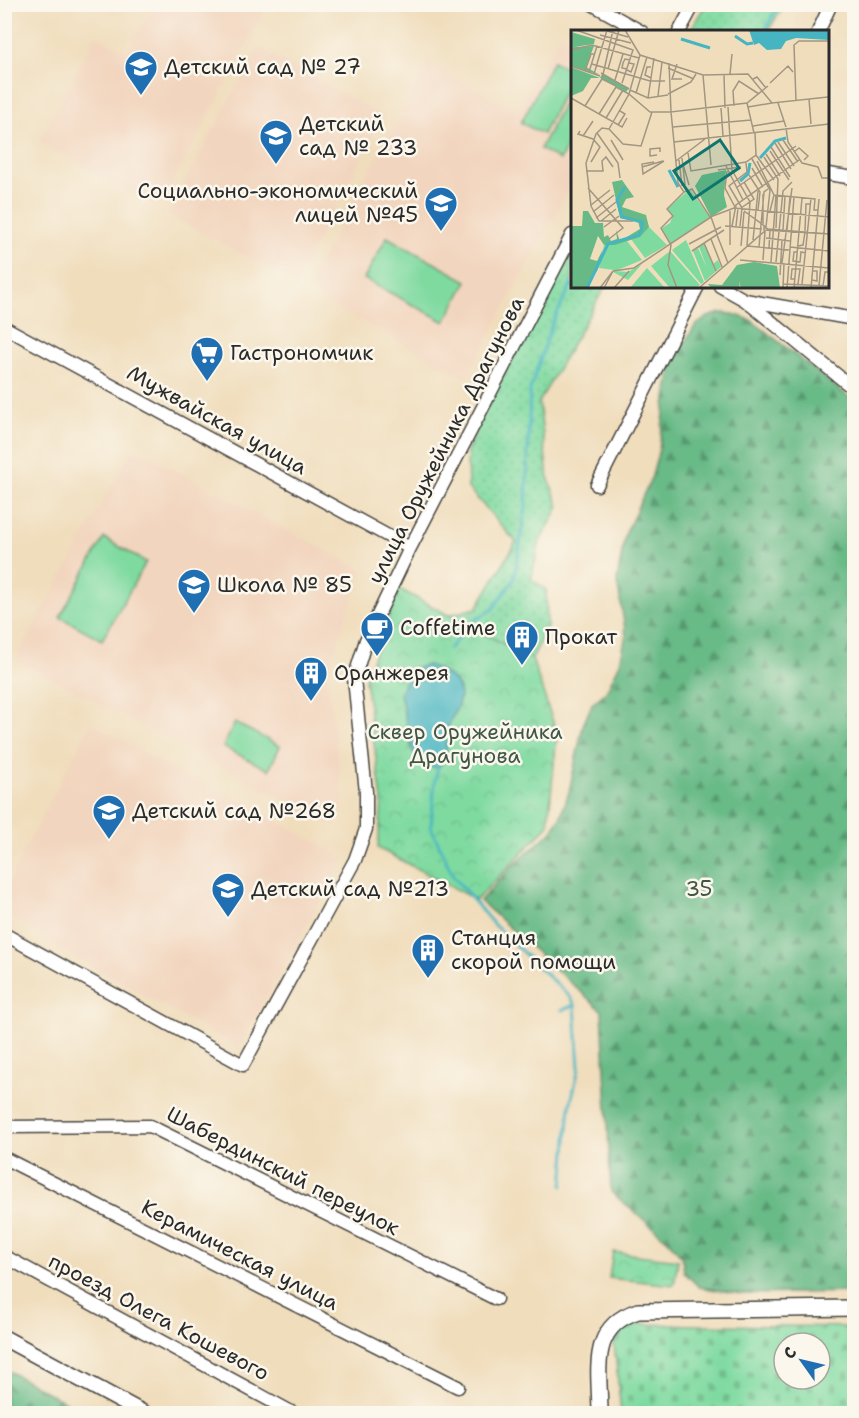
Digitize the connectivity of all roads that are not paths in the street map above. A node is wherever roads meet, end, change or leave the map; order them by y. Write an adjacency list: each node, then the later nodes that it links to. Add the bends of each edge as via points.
1 (592, 4): 4 (street)
2 (694, 4): 5 (street)
3 (831, 4): 6 (street)
4 (638, 30)
5 (680, 30)
6 (819, 30)
7 (829, 174): 8 (street)
8 (855, 178)
9 (571, 239): 17 (street, улица Оружейника Драгунова)
10 (697, 288): 16 (street)
11 (724, 288): 12 (street)
12 (745, 300): 13 (street); 15 (street)
13 (855, 319)
14 (4, 327): 17 (street, Мужвайская улица)
15 (855, 388)
16 (597, 484)
17 (410, 548): 18 (street, улица Оружейника Драгунова, via 366,640 354,679 366,829 351,868 243,1065)
18 (4, 934)
19 (4, 1127): 22 (street, Шабердинский переулок, via 150,1126)
20 (4, 1158): 25 (street, Керамическая улица)
21 (4, 1256): 27 (street, проезд Олега Кошевого)
22 (495, 1299)
23 (855, 1308): 28 (main road, via 627,1314 610,1327 602,1341)
24 (4, 1338): 26 (main road)
25 (458, 1387)
26 (145, 1413)
27 (295, 1413)
28 (600, 1413)

